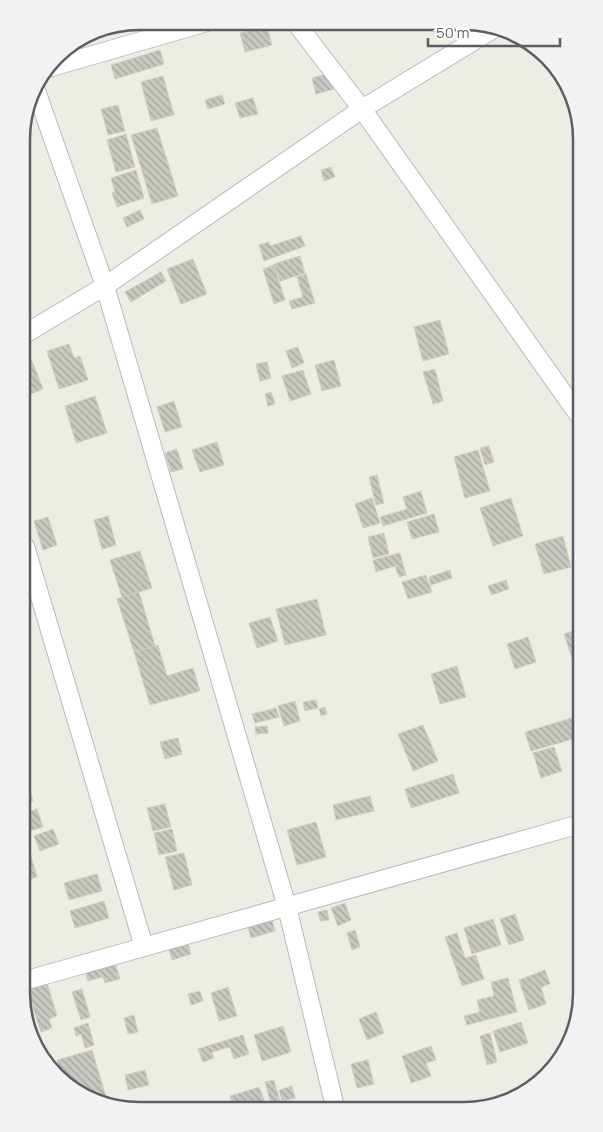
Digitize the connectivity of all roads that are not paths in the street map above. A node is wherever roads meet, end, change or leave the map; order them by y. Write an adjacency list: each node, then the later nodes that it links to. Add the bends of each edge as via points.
1 (179, 30): 4 (street)
2 (301, 30): 6 (street)
3 (488, 33): 6 (street)
4 (59, 65)
5 (38, 97): 7 (street)
6 (362, 109): 7 (street); 9 (street)
7 (105, 286): 8 (street); 12 (street)
8 (30, 332)
9 (573, 407)
10 (30, 563): 13 (street)
11 (573, 826): 12 (street)
12 (287, 907): 13 (street); 15 (street)
13 (144, 947): 14 (street)
14 (30, 979)
15 (334, 1102)

